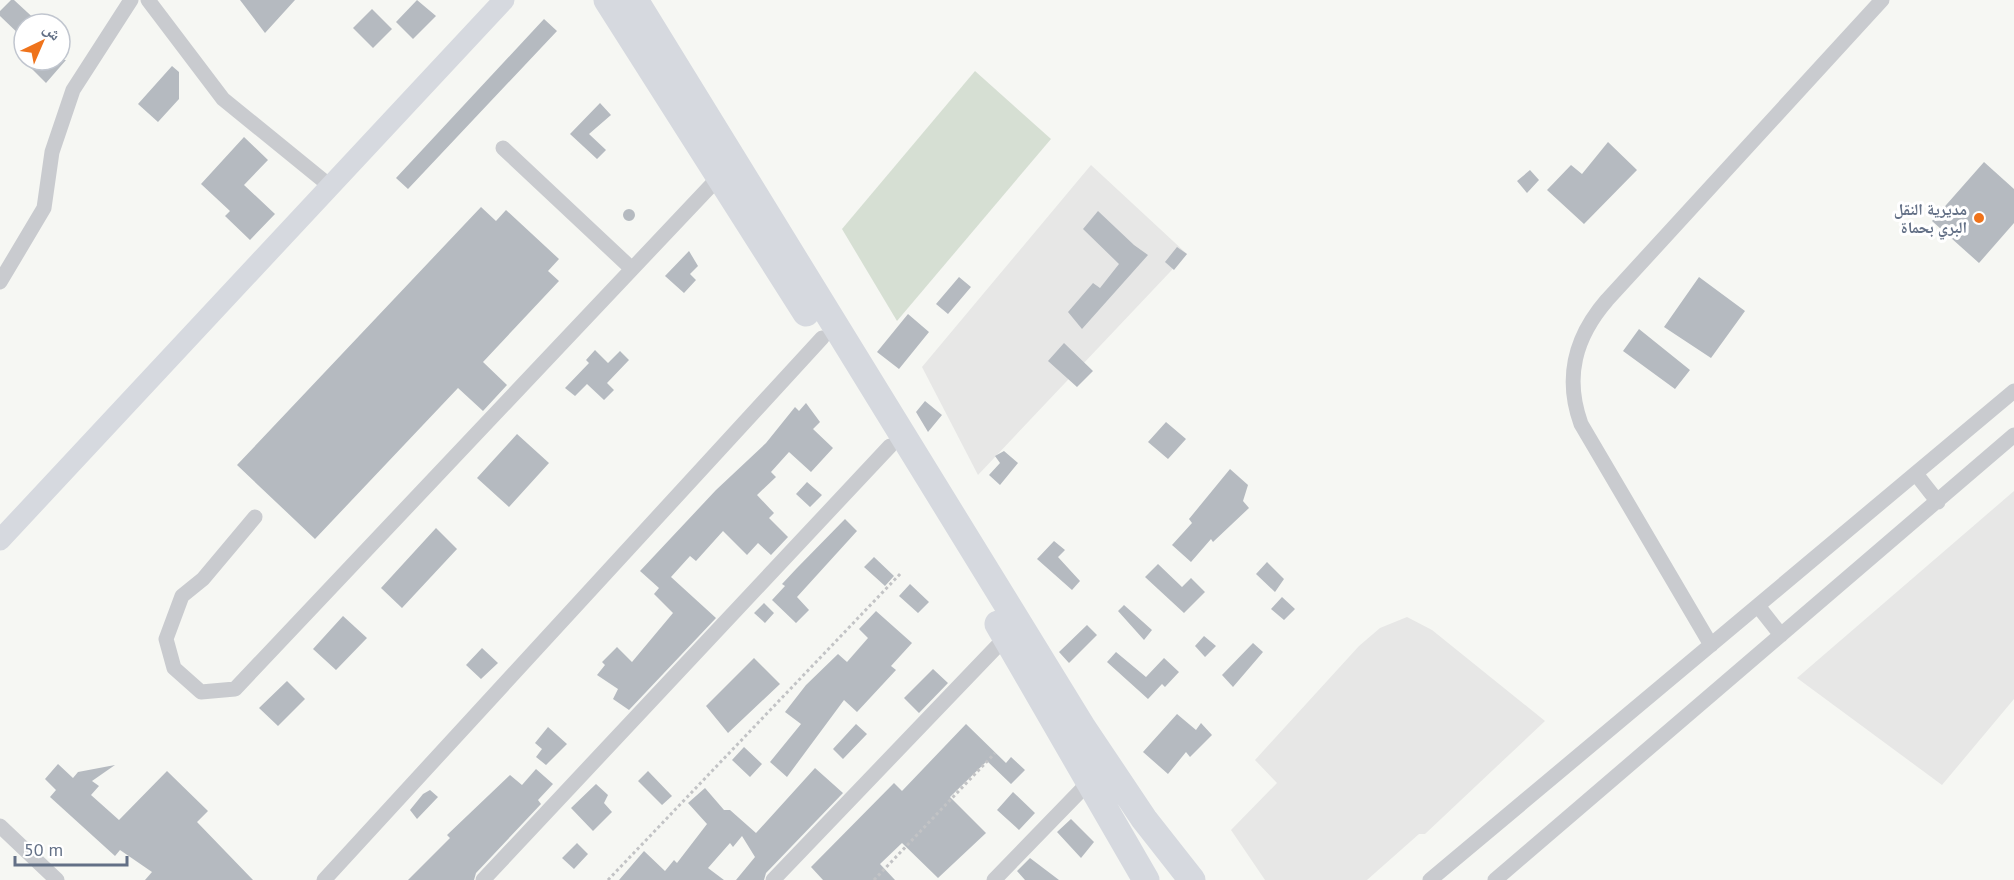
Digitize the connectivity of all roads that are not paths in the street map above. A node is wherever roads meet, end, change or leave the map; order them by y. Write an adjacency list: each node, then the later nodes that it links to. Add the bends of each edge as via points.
1 (131, 0): 11 (street, via 73,90 52,152 44,208)
2 (147, 0): 9 (street, via 223,99)
3 (504, 0): 9 (street)
4 (607, 0): 8 (highway)
5 (635, 0): 34 (highway, via 1083,728)
6 (1882, 0): 25 (street, via 1597,311 1576,350 1573,395 1581,424)
7 (503, 147): 10 (street)
8 (720, 176): 10 (street); 12 (highway)
9 (330, 186): 19 (street)
10 (632, 268): 18 (street, via 235,689 201,692 174,668 166,639 182,596 202,579)
11 (0, 282)
12 (822, 338): 15 (highway); 29 (street)
13 (2014, 391): 16 (street)
14 (2014, 435): 17 (street)
15 (890, 446): 24 (highway); 30 (street)
16 (1916, 474): 17 (street); 22 (street)
17 (1938, 502): 23 (street)
18 (255, 517)
19 (22, 518): 20 (street); 21 (street)
20 (0, 530)
21 (0, 540)
22 (1758, 606): 23 (street); 25 (street)
23 (1781, 635): 36 (street)
24 (1006, 637): 26 (highway); 31 (street)
25 (1711, 645): 35 (street)
26 (1090, 780): 32 (street); 33 (highway)
27 (0, 826): 28 (street)
28 (57, 880)
29 (324, 880)
30 (483, 880)
31 (773, 880)
32 (994, 880)
33 (1146, 880)
34 (1191, 880)
35 (1430, 880)
36 (1495, 880)

